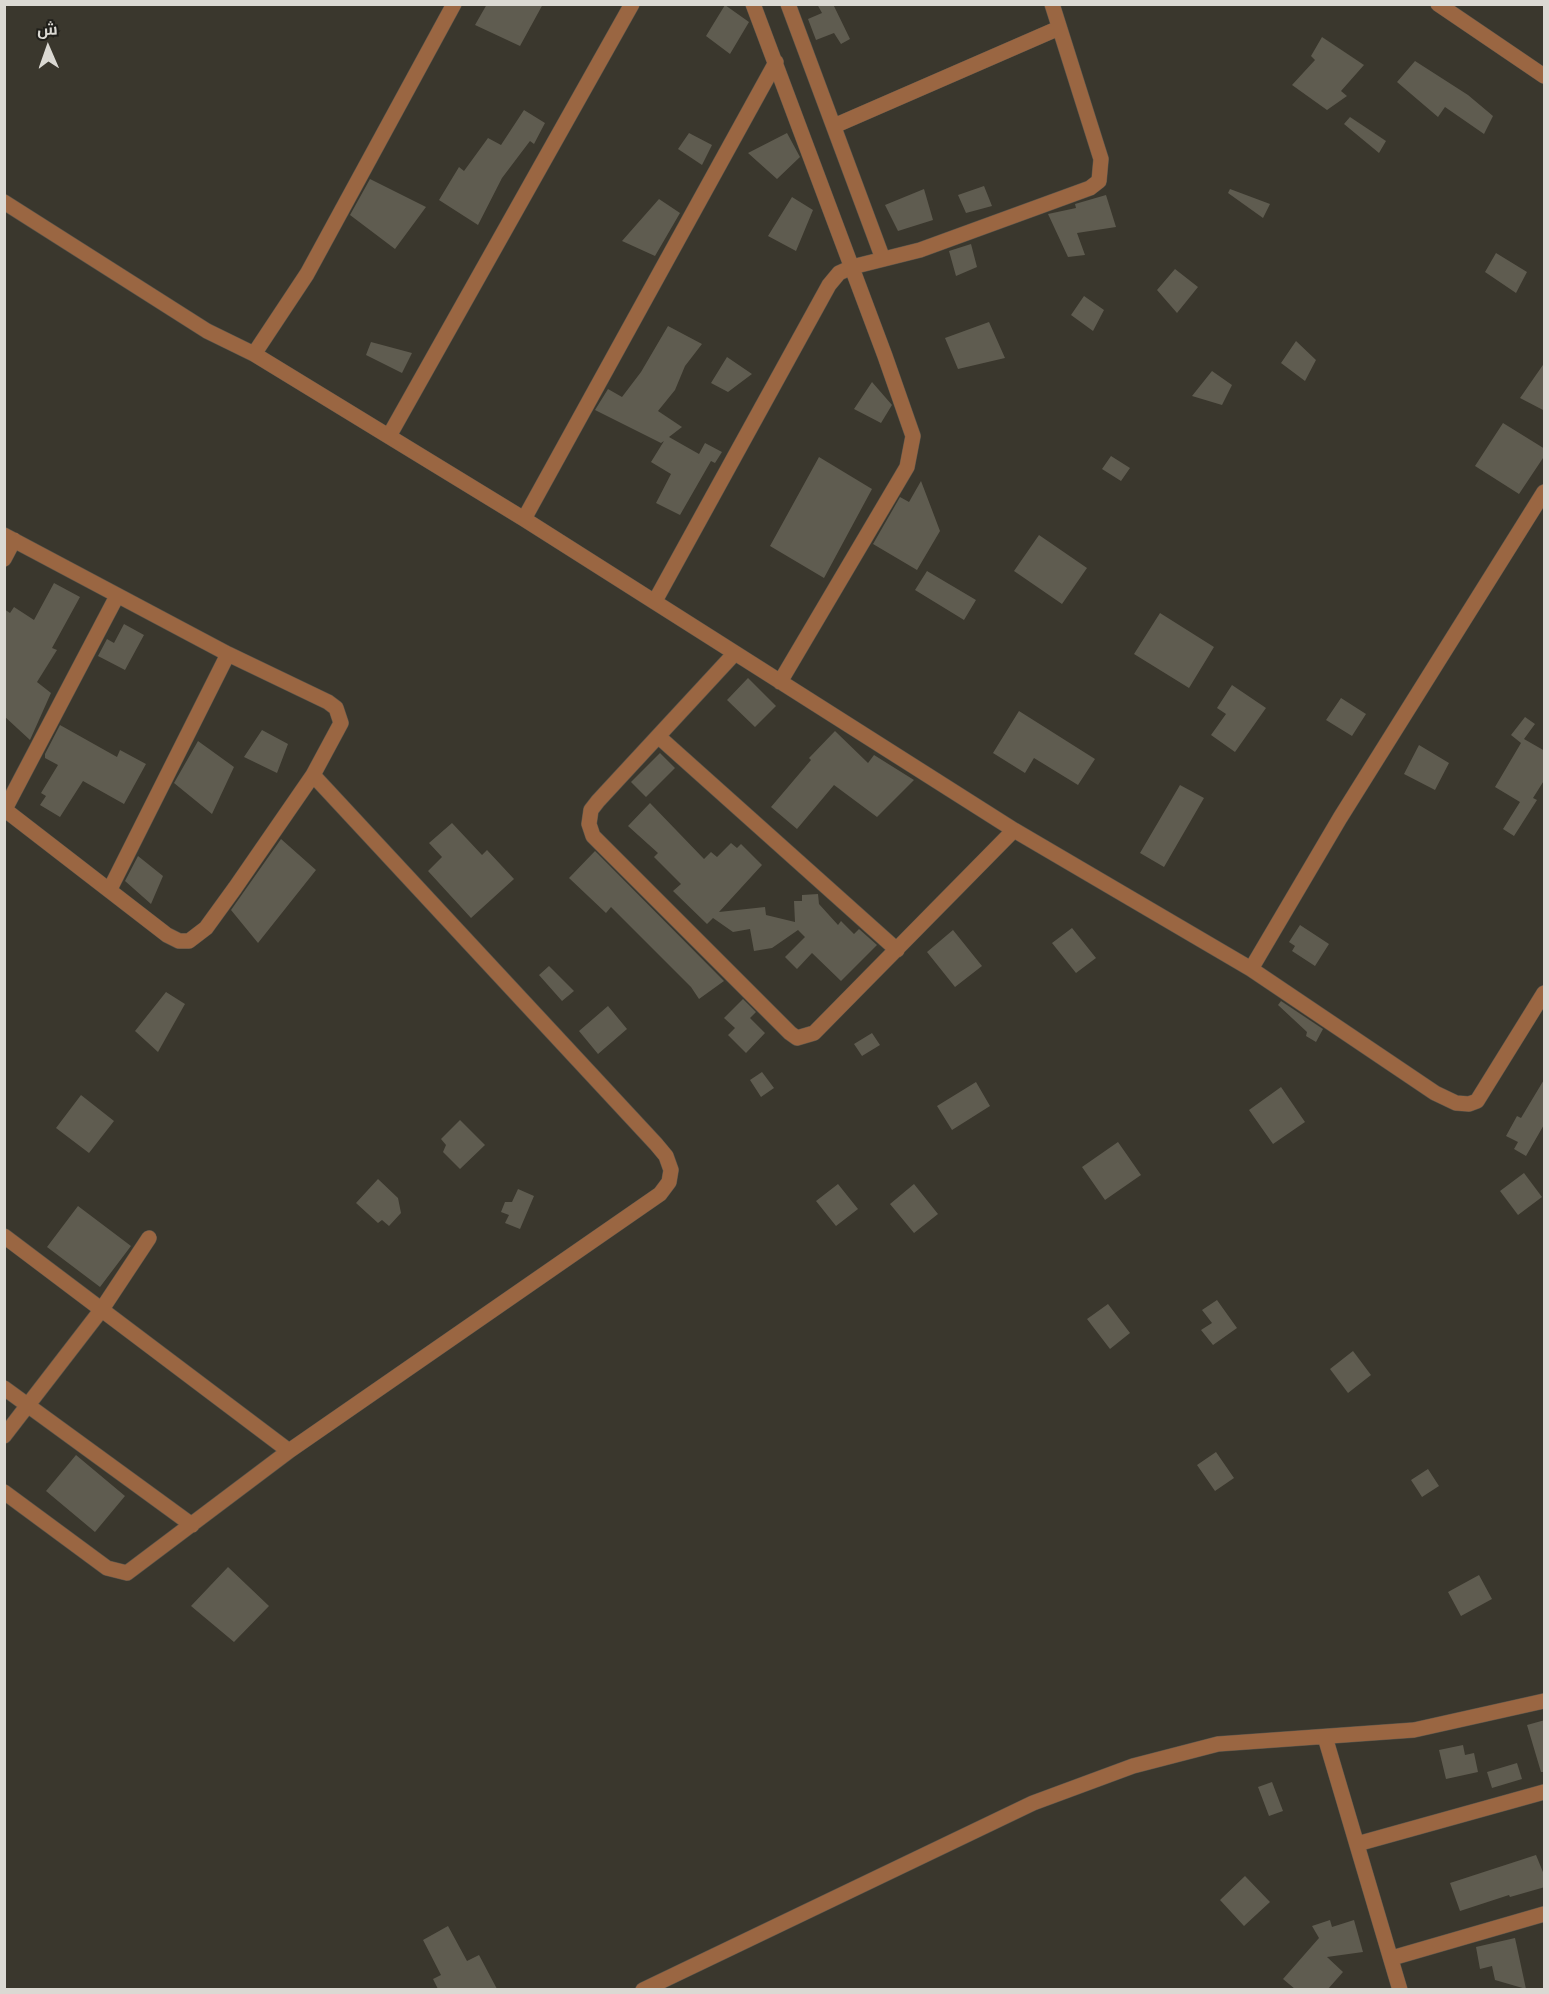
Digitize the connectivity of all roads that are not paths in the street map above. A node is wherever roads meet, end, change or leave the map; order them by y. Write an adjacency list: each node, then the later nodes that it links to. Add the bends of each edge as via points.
1 (454, 4): 14 (street, via 308,274)
2 (632, 4): 15 (street)
3 (753, 4): 8 (street)
4 (788, 4): 10 (street)
5 (1052, 4): 7 (street)
6 (1438, 4): 9 (street)
7 (1059, 28): 10 (street); 12 (street, via 1101,159 1099,181 1090,188 963,235)
8 (776, 62): 13 (street); 17 (street)
9 (1545, 76)
10 (834, 126): 12 (street)
11 (4, 202): 14 (street, via 207,331)
12 (883, 260): 13 (street)
13 (852, 267): 21 (street, via 839,273 829,285); 24 (street, via 913,436 912,452 907,467)
14 (254, 354): 15 (street)
15 (389, 436): 17 (street)
16 (1545, 492): 31 (street, via 1340,818)
17 (524, 519): 21 (street)
18 (9, 537): 19 (street); 20 (street)
19 (4, 559)
20 (117, 596): 23 (street); 27 (street)
21 (655, 601): 22 (street)
22 (735, 653): 24 (street); 25 (street)
23 (228, 654): 26 (street, via 336,708 341,723 338,732); 29 (street)
24 (780, 682): 28 (street)
25 (659, 737): 30 (street); 30 (street, via 591,810 589,824 593,836 790,1033 797,1038 814,1033)
26 (313, 776): 29 (street, via 206,928 189,941 167,935); 39 (street, via 656,1144 671,1170 669,1182 660,1194)
27 (5, 809): 29 (street)
28 (1014, 830): 30 (street); 31 (street)
29 (110, 889)
30 (897, 950)
31 (1251, 969): 32 (street, via 1435,1093 1468,1104 1477,1101)
32 (1545, 993)
33 (4, 1236): 35 (street)
34 (149, 1238): 35 (street)
35 (102, 1309): 37 (street); 39 (street)
36 (4, 1388): 37 (street)
37 (28, 1406): 38 (street); 41 (street)
38 (4, 1436)
39 (289, 1451): 41 (street)
40 (4, 1492): 41 (street, via 119,1573 127,1573)
41 (192, 1525)
42 (1545, 1701): 43 (street, via 1413,1730)
43 (1325, 1737): 45 (street); 48 (street, via 1218,1744 1170,1755 1033,1803)
44 (1545, 1792): 45 (street)
45 (1357, 1844): 47 (street)
46 (1545, 1914): 47 (street)
47 (1392, 1958): 49 (street)
48 (643, 1989)
49 (1400, 1989)

